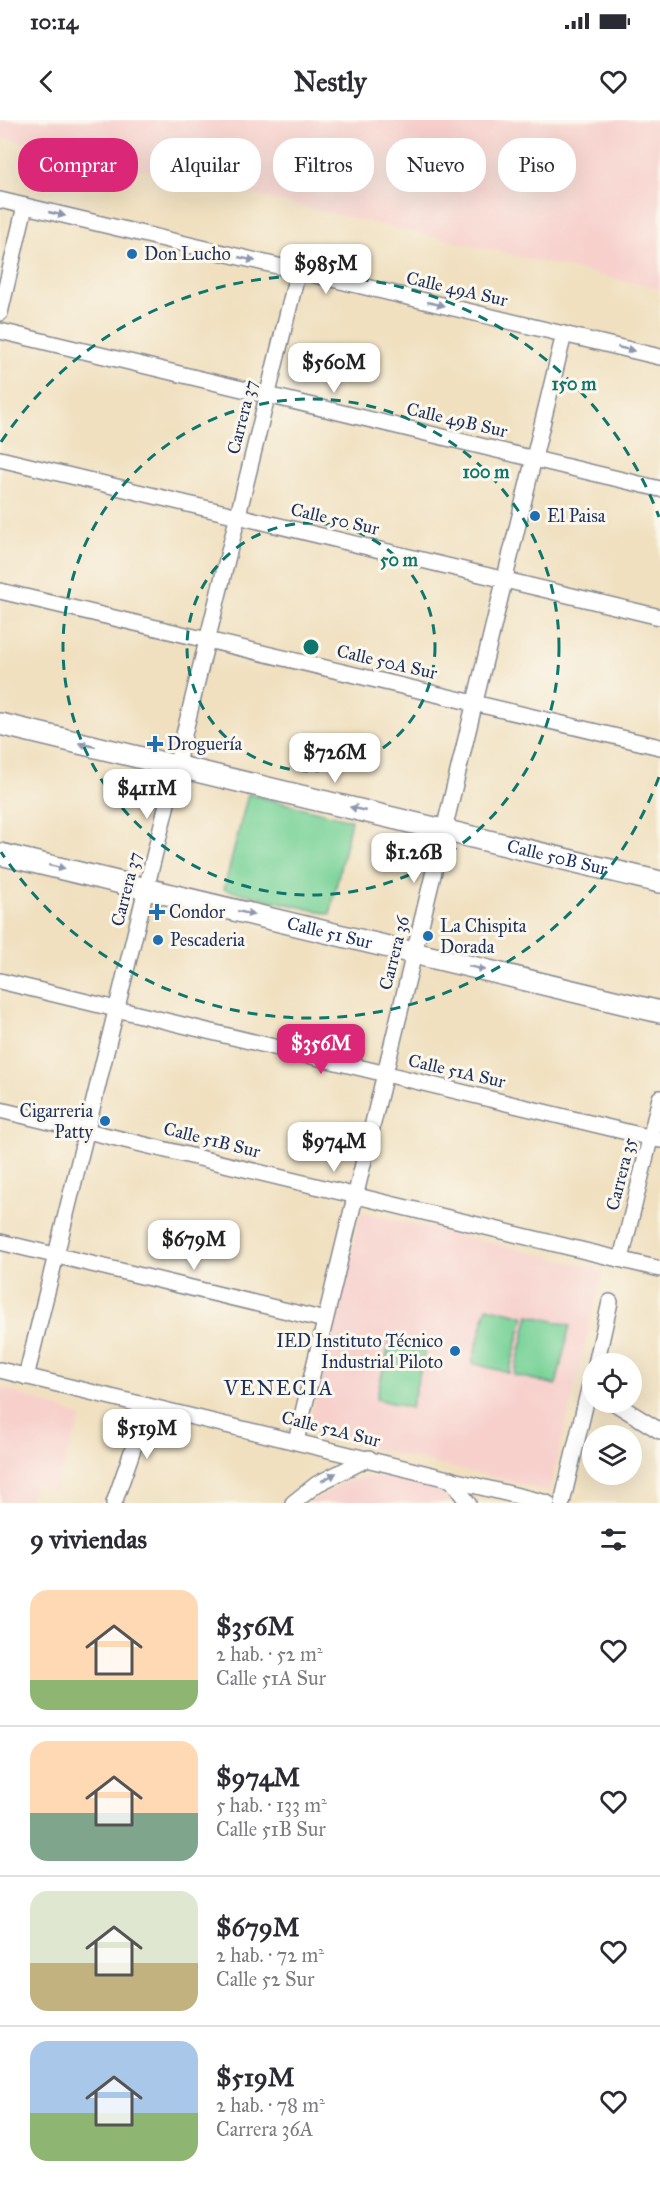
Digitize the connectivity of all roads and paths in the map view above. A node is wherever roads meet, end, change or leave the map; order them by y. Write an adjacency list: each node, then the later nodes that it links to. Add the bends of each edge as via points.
1 (0, 200): 2 (street, Calle 49A Sur)
2 (26, 206): 3 (street, Calle 49A Sur, one-way to 3); 4 (street)
3 (298, 271): 6 (street, Calle 49A Sur, one-way to 6); 8 (street, Carrera 37)
4 (0, 313)
5 (0, 331): 8 (street, Calle 49B Sur)
6 (564, 334): 7 (street, Calle 49A Sur, one-way to 7); 9 (street, Carrera 36)
7 (660, 357)
8 (268, 395): 9 (street, Calle 49B Sur); 12 (street, Carrera 37)
9 (534, 458): 11 (street, Calle 49B Sur); 13 (street, Carrera 36)
10 (0, 459): 12 (street, Calle 50 Sur)
11 (660, 489)
12 (238, 516): 13 (street, Calle 50 Sur); 16 (street, Carrera 37)
13 (504, 580): 15 (street, Calle 50 Sur); 17 (street, Carrera 36)
14 (0, 591): 16 (street, Calle 50A Sur)
15 (660, 617)
16 (208, 640): 17 (street, Calle 50A Sur); 20 (street, Carrera 37)
17 (474, 703): 19 (street, Calle 50A Sur); 21 (street, Carrera 36)
18 (0, 724): 20 (main road, Calle 50B Sur, one-way to 18)
19 (660, 747)
20 (177, 766): 21 (main road, Calle 50B Sur, one-way to 20); 24 (street, Carrera 37)
21 (444, 830): 23 (main road, Calle 50B Sur); 25 (street, Carrera 36)
22 (0, 854): 24 (main road, Calle 51 Sur, one-way to 24)
23 (660, 882)
24 (146, 889): 25 (main road, Calle 51 Sur, one-way to 25); 27 (street, Carrera 37)
25 (414, 953): 28 (main road, Calle 51 Sur, one-way to 28); 29 (street, Carrera 36)
26 (0, 981): 27 (street, Calle 51A Sur)
27 (117, 1009): 29 (street, Calle 51A Sur); 32 (street, Carrera 37)
28 (660, 1012)
29 (385, 1074): 33 (street, Calle 51A Sur); 34 (street, Carrera 36)
30 (660, 1098): 33 (street, Carrera 35)
31 (0, 1110): 32 (street, Calle 51B Sur)
32 (87, 1130): 34 (street, Calle 51B Sur); 36 (street, Carrera 37)
33 (655, 1138): 37 (street, Carrera 35)
34 (356, 1195): 37 (street, Calle 51B Sur); 40 (street, Carrera 36)
35 (0, 1242): 36 (street)
36 (56, 1255): 40 (street); 43 (street, Carrera 37)
37 (621, 1259): 38 (street, Calle 51B Sur)
38 (660, 1269)
39 (610, 1302): 41 (street)
40 (325, 1320): 48 (street, Carrera 36)
41 (598, 1353)
42 (0, 1370): 43 (street, Calle 52A Sur)
43 (26, 1377): 44 (street, Calle 52A Sur)
44 (148, 1406): 48 (street, Calle 52A Sur); 51 (street)
45 (585, 1413): 55 (street)
46 (631, 1413): 47 (street)
47 (660, 1431)
48 (296, 1441): 49 (street, Calle 52A Sur)
49 (369, 1458): 50 (street, Calle 52A Sur); 52 (street, one-way to 49, via 317,1484)
50 (451, 1479): 53 (street); 54 (street, Calle 52A Sur)
51 (114, 1503)
52 (293, 1503)
53 (468, 1503)
54 (547, 1503)
55 (562, 1503)

